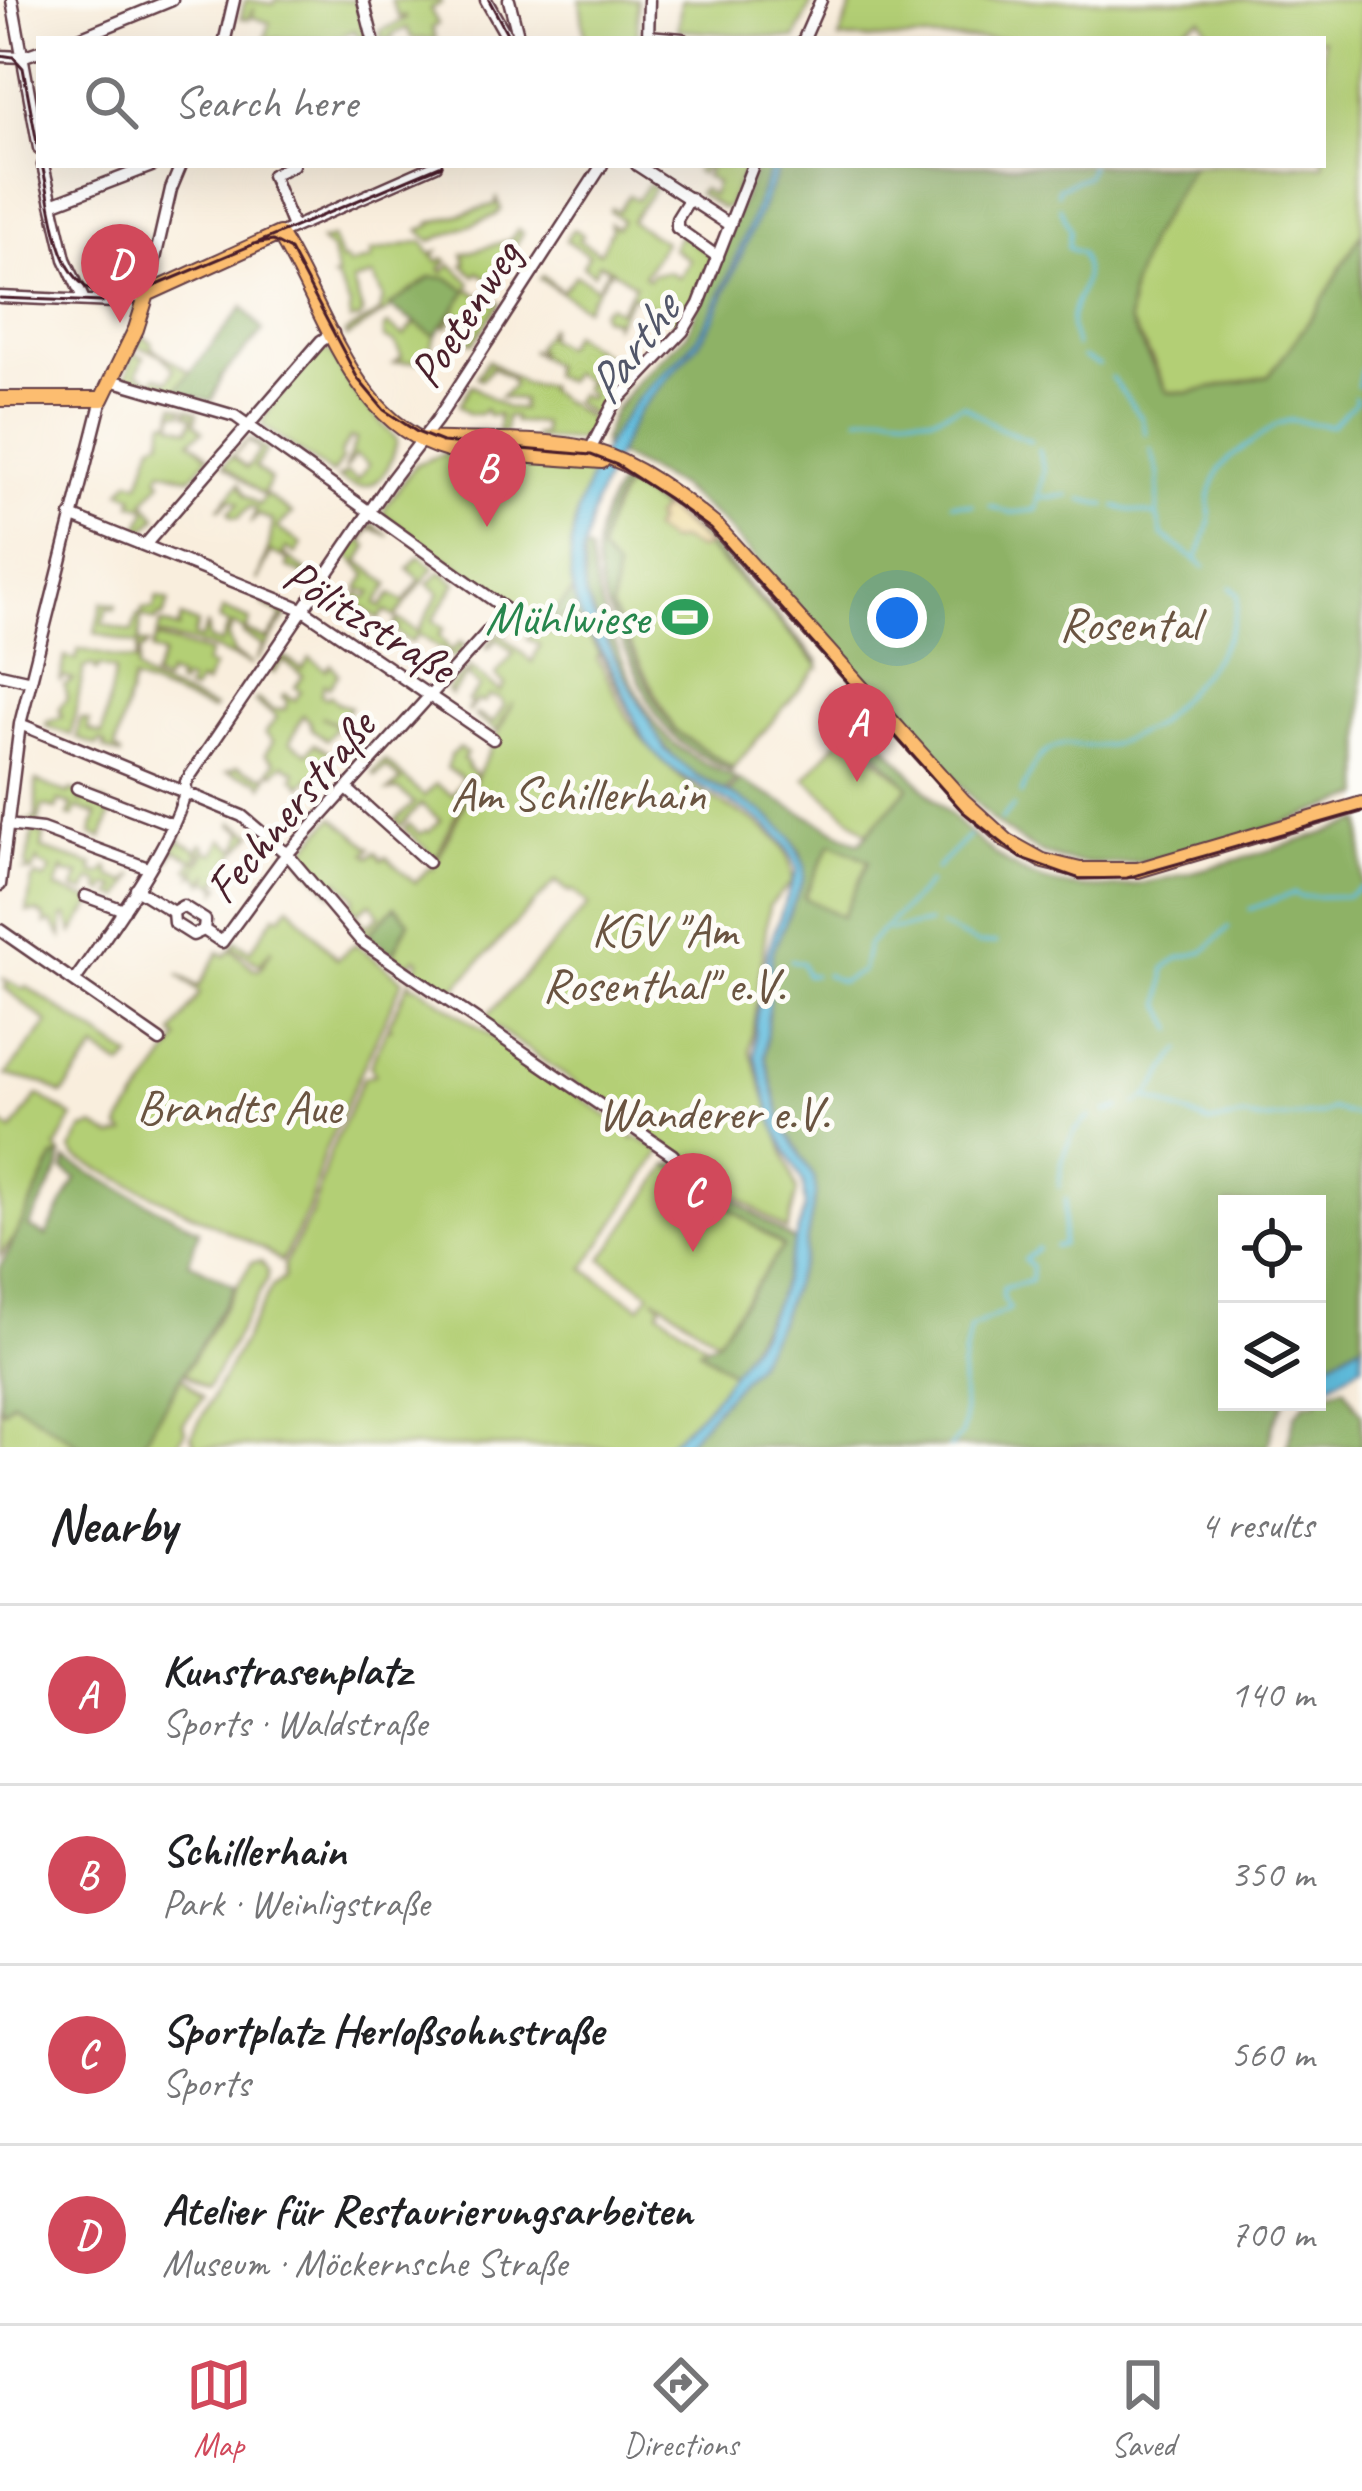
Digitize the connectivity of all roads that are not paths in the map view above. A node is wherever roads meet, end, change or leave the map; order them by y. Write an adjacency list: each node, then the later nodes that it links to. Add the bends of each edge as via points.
1 (12, 0): 18 (street)
2 (172, 0): 9 (street)
3 (235, 0): 10 (street)
4 (363, 0): 11 (street)
5 (486, 0): 12 (street)
6 (509, 0): 13 (street)
7 (649, 0): 14 (street)
8 (820, 0): 15 (street)
9 (86, 36)
10 (226, 36)
11 (372, 36)
12 (506, 36)
13 (518, 36)
14 (648, 36)
15 (805, 36)
16 (36, 52): 18 (street)
17 (0, 56): 18 (street)
18 (22, 57): 19 (street)
19 (36, 132)
20 (44, 168): 29 (street)
21 (146, 168): 29 (street)
22 (181, 168): 33 (street)
23 (287, 168): 31 (street, via 272,175)
24 (429, 168): 31 (street)
25 (600, 168): 41 (street, Poetenweg)
26 (642, 168): 28 (street)
27 (752, 168): 30 (street)
28 (689, 199): 30 (street); 32 (street, via 677,227)
29 (52, 203): 35 (street, via 64,260)
30 (728, 224): 32 (street)
31 (286, 230): 33 (main road); 36 (main road)
32 (718, 257): 42 (street, via 683,331 613,405)
33 (147, 294): 35 (street); 37 (main road)
34 (0, 297): 35 (street)
35 (84, 299)
36 (333, 333): 40 (street); 41 (main road, via 370,400)
37 (117, 382): 39 (main road); 40 (street)
38 (0, 399): 39 (main road)
39 (102, 399): 44 (street)
40 (246, 424): 43 (street); 45 (street)
41 (423, 439): 42 (main road); 43 (street, Poetenweg)
42 (597, 455): 55 (main road, via 674,492 717,527 987,825 1043,861 1138,870)
43 (370, 512): 46 (street, Poetenweg); 49 (street, Fechnerstraße, via 507,610)
44 (71, 516): 45 (street, Pölitzstraße); 48 (street)
45 (145, 545): 46 (street, Pölitzstraße)
46 (302, 609): 49 (street, Pölitzstraße); 54 (street, Poetenweg)
47 (0, 674): 48 (street)
48 (31, 681): 50 (street)
49 (429, 698): 51 (street, Pölitzstraße); 53 (street, Fechnerstraße)
50 (20, 724): 54 (street); 57 (street)
51 (493, 739)
52 (77, 788): 56 (street)
53 (347, 789): 58 (street, Fechnerstraße); 59 (street)
54 (186, 792): 56 (street, Poetenweg); 58 (street, via 242,816)
55 (1362, 804)
56 (171, 824): 60 (street, Poetenweg)
57 (7, 825): 60 (street, via 42,829); 61 (street)
58 (288, 855): 62 (street, Fechnerstraße, via 222,942 204,931 205,920); 68 (street, via 361,941)
59 (428, 862)
60 (148, 868): 62 (street, Poetenweg)
61 (0, 885)
62 (136, 889): 64 (street, Poetenweg)
63 (85, 896): 64 (street)
64 (124, 910): 66 (street, Poetenweg)
65 (0, 930): 66 (street)
66 (74, 980): 67 (street)
67 (160, 1041)
68 (673, 1156)

